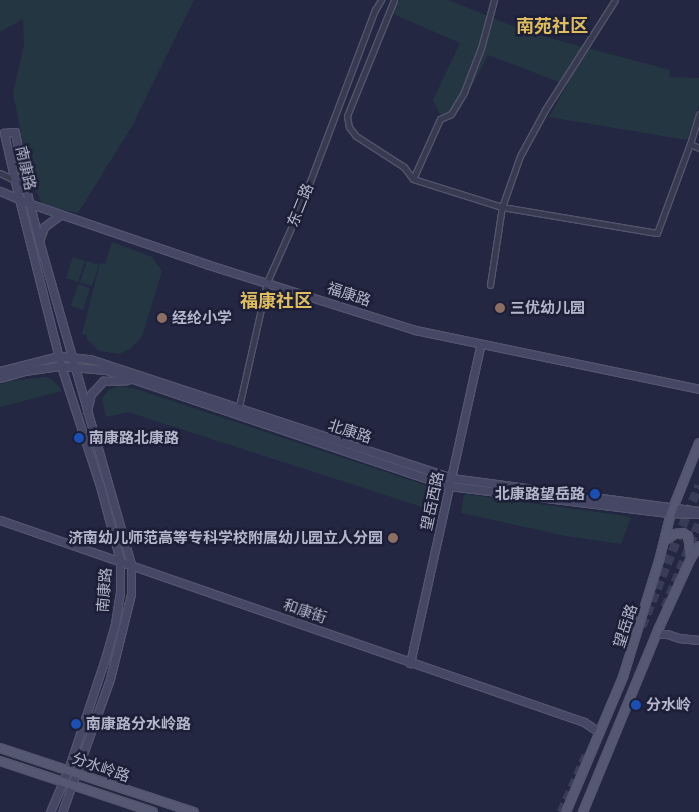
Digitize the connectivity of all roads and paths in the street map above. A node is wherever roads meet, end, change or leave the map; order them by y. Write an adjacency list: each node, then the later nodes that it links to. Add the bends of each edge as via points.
1 (381, 0): 18 (street, 东二路, via 300,208)
2 (394, 0): 9 (street, via 348,116 349,127 356,136 404,167)
3 (494, 0): 9 (street, via 481,48 464,92 451,114 440,119)
4 (615, 0): 15 (street, via 520,156)
5 (699, 114): 6 (street)
6 (690, 144): 7 (street); 15 (street, via 657,233)
7 (699, 148)
8 (0, 173): 10 (street)
9 (413, 179): 15 (street)
10 (15, 181): 11 (street); 11 (street, 南康路, via 4,134 15,132); 13 (street, 南康路)
11 (25, 185): 14 (street, 南康路)
12 (0, 191): 13 (street, 福康路)
13 (19, 199): 14 (street, 福康路); 21 (street, 南康路)
14 (30, 204): 16 (street, 福康路); 17 (street, 南康路)
15 (502, 207): 19 (street)
16 (62, 214): 17 (street, via 44,227); 18 (street, 福康路)
17 (39, 241): 22 (street, 南康路)
18 (267, 282): 20 (street, 福康路, via 415,330); 30 (street, 东二路)
19 (490, 285)
20 (480, 346): 28 (street, 福康路); 32 (street, 望岳西路)
21 (59, 356): 22 (street, 北康路); 23 (street, 南康路); 25 (street, 北康路)
22 (71, 357): 24 (street, 南康路); 30 (street, 北康路, via 118,368)
23 (61, 366): 24 (street, 北康路); 26 (street, 北康路); 39 (street, 南康路)
24 (73, 366): 27 (street, 北康路, via 106,370); 29 (street, 南康路)
25 (0, 371)
26 (0, 378)
27 (137, 380): 29 (street, via 103,381 91,394); 30 (street, 北康路)
28 (699, 389)
29 (86, 411): 40 (street, 南康路)
30 (238, 412): 32 (street, 北康路)
31 (699, 444): 33 (main road, 望岳路)
32 (450, 482): 33 (street, 北康路); 43 (street, 望岳西路)
33 (673, 510): 34 (street, 北康路); 36 (main road, 望岳路)
34 (699, 512)
35 (0, 520): 39 (street, 和康街)
36 (666, 540): 38 (main road, via 675,534 688,536); 44 (main road, 望岳路, via 623,677)
37 (699, 546): 38 (main road, 望岳路)
38 (691, 558): 41 (main road, 望岳路)
39 (120, 560): 40 (street, 和康街); 47 (street, 南康路, via 115,624)
40 (131, 565): 43 (street, 和康街); 48 (street, 南康路, via 131,594 124,625 110,679)
41 (657, 634): 42 (street); 56 (main road, 望岳路)
42 (699, 640)
43 (410, 663): 44 (street, 和康街, via 584,722)
44 (599, 732): 55 (main road, 望岳路)
45 (0, 748): 47 (main road, 分水岭路)
46 (0, 761): 49 (main road, 分水岭路)
47 (68, 770): 48 (main road, 分水岭路); 49 (street, 南康路)
48 (77, 774): 50 (street, 南康路); 54 (main road, 分水岭路)
49 (63, 782): 50 (main road, 分水岭路); 51 (street, 南康路)
50 (72, 786): 52 (street, 南康路); 53 (main road, 分水岭路)
51 (50, 812)
52 (62, 812)
53 (153, 812)
54 (194, 812)
55 (566, 812)
56 (583, 812)

